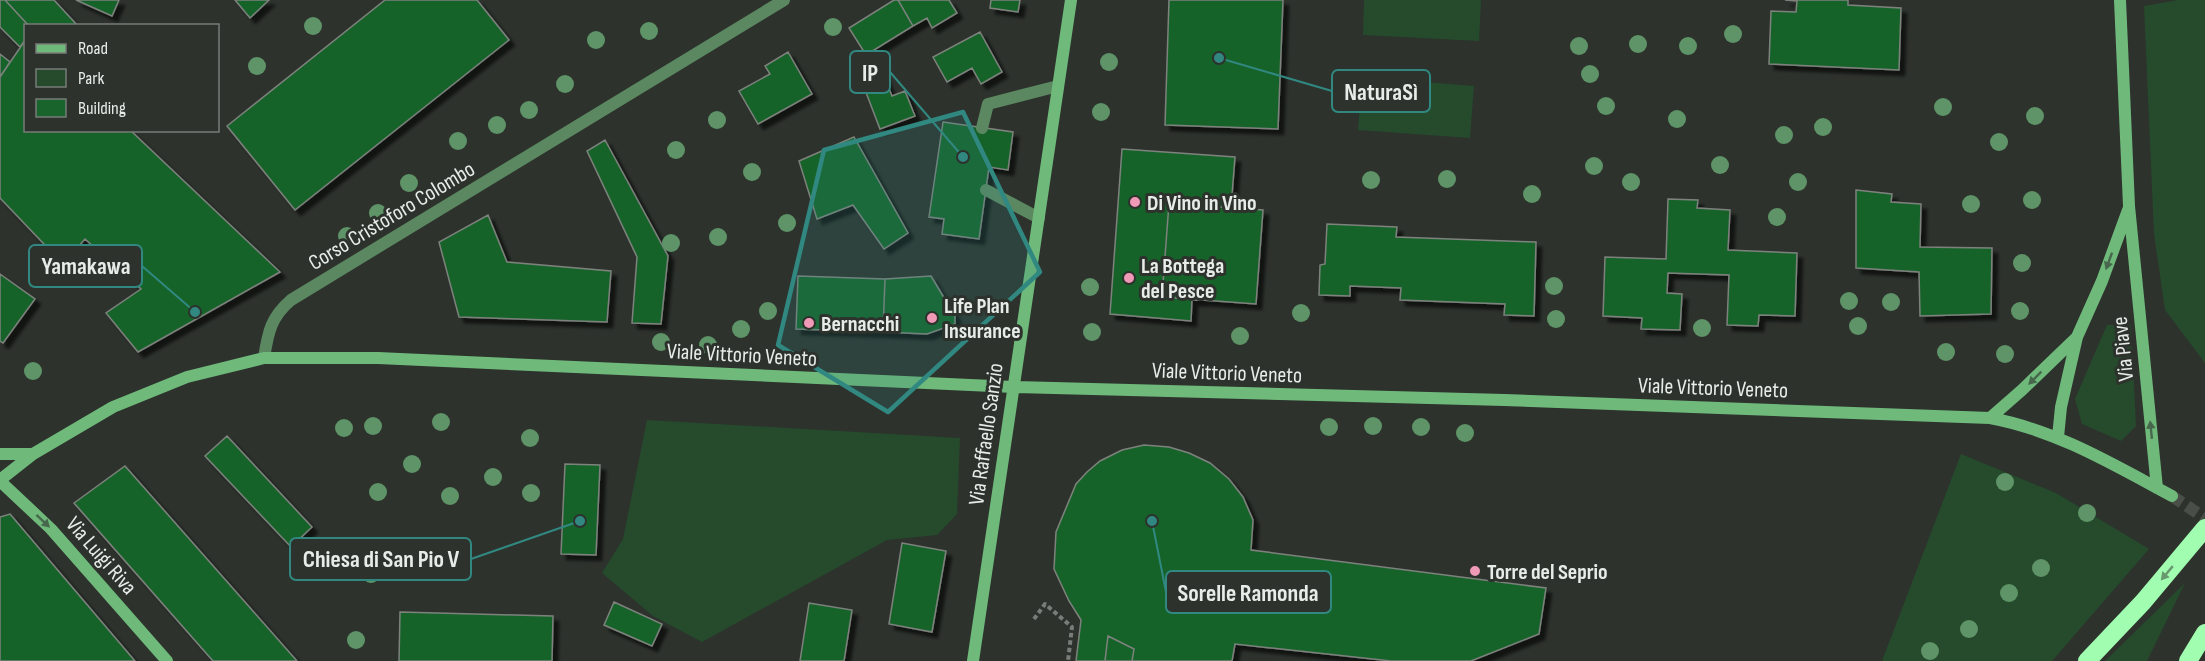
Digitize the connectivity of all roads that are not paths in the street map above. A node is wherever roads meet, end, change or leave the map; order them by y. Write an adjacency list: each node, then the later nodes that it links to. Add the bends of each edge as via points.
1 (784, 0): 10 (street, Corso Cristoforo Colombo, via 291,300 277,311 269,327)
2 (1071, 0): 4 (street, Via Raffaello Sanzio)
3 (2120, 0): 7 (street, Via Piave)
4 (1058, 86): 5 (street, via 988,104); 8 (street, Via Raffaello Sanzio)
5 (982, 128)
6 (986, 190): 8 (street)
7 (2129, 206): 9 (street, Via Piave, one-way to 9); 17 (street, Via Piave, one-way to 7)
8 (1039, 218): 11 (street, Via Raffaello Sanzio)
9 (2077, 337): 12 (street, Via Piave, one-way to 12); 13 (street, Via Piave)
10 (264, 358): 11 (street, Viale Vittorio Veneto, via 378,358); 15 (street, via 187,377 112,407)
11 (1014, 387): 12 (street, Viale Vittorio Veneto); 22 (street, Via Raffaello Sanzio)
12 (1990, 418): 13 (street, Viale Vittorio Veneto, via 2025,424)
13 (2058, 437): 17 (street, Viale Vittorio Veneto)
14 (0, 454): 15 (street)
15 (33, 454): 16 (street)
16 (0, 480): 21 (street, Via Luigi Riva, one-way to 21, via 51,529)
17 (2157, 488): 18 (street, Viale Vittorio Veneto)
18 (2172, 496)
19 (2205, 528): 23 (highway, one-way to 23)
20 (2205, 633): 24 (highway)
21 (167, 661)
22 (973, 661)
23 (2087, 661)
24 (2188, 661)

